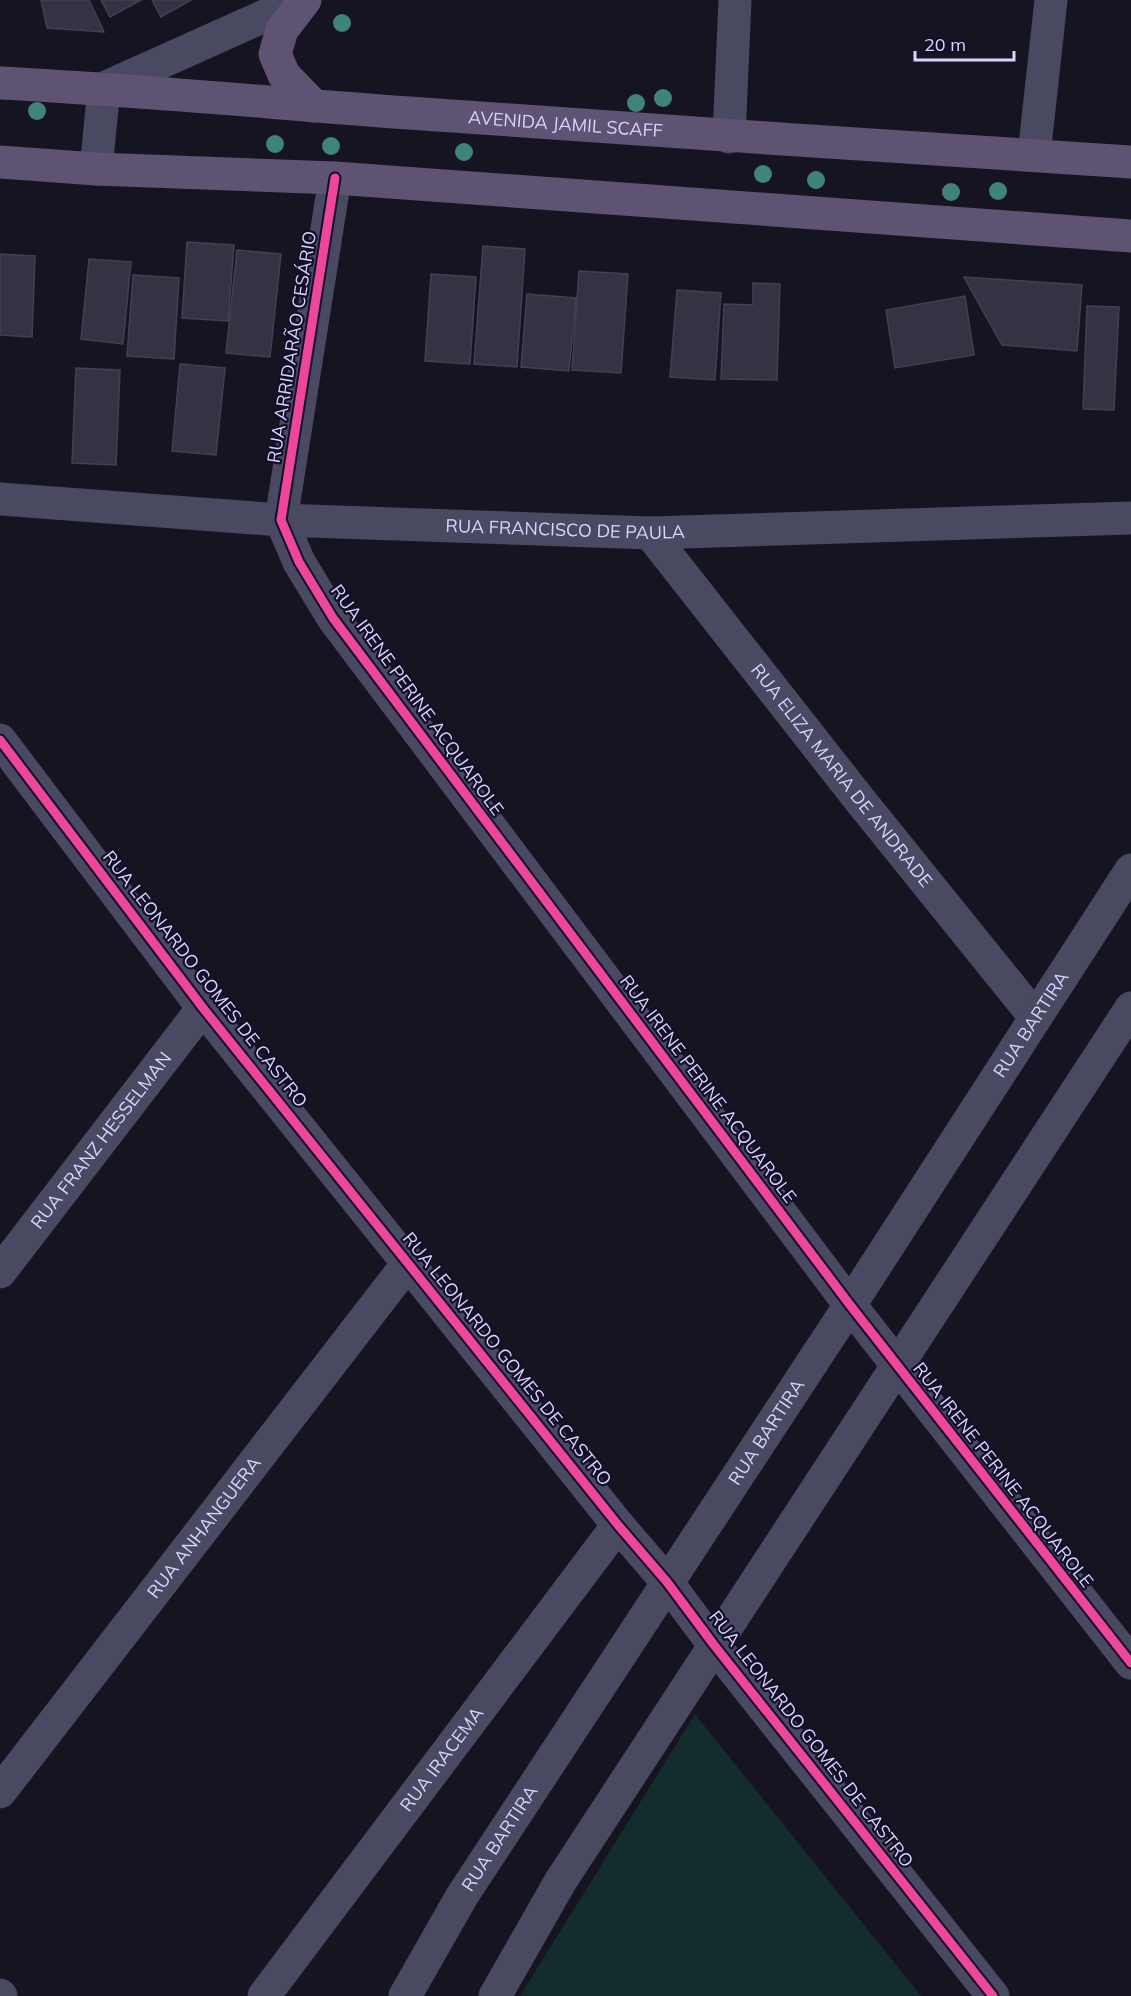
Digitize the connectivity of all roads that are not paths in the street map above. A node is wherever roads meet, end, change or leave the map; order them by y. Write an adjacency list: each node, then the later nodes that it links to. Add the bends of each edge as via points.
1 (300, 0): 6 (street)
2 (304, 0): 7 (main road, via 282,30 275,54 284,75)
3 (735, 0): 8 (street)
4 (1051, 0): 9 (street)
5 (0, 83): 6 (main road, AVENIDA JAMIL SCAFF)
6 (105, 88): 7 (main road, AVENIDA JAMIL SCAFF); 12 (street)
7 (314, 106): 8 (main road, AVENIDA JAMIL SCAFF)
8 (729, 136): 9 (main road, AVENIDA JAMIL SCAFF)
9 (1034, 156): 11 (main road, AVENIDA JAMIL SCAFF)
10 (0, 162): 12 (main road)
11 (1131, 162)
12 (96, 169): 13 (main road)
13 (335, 178): 14 (main road); 17 (street, RUA ARRIDARÃO CESÁRIO)
14 (1131, 236)
15 (0, 499): 17 (street, RUA FRANCISCO DE PAULA)
16 (1131, 518): 18 (street, RUA FRANCISCO DE PAULA)
17 (281, 520): 18 (street, RUA FRANCISCO DE PAULA); 26 (street, RUA IRENE PERINE ACQUAROLE, via 299,562 333,618)
18 (650, 533): 23 (street, RUA ELIZA MARIA DE ANDRADE)
19 (0, 740): 21 (street, RUA LEONARDO GOMES DE CASTRO)
20 (1131, 870): 23 (street, RUA BARTIRA)
21 (203, 1008): 24 (street, RUA LEONARDO GOMES DE CASTRO); 25 (street, RUA FRANZ HESSELMAN)
22 (1131, 1008): 27 (street)
23 (1035, 1017): 26 (street, RUA BARTIRA)
24 (409, 1262): 28 (street, RUA LEONARDO GOMES DE CASTRO); 32 (street, RUA ANHANGUERA)
25 (0, 1272)
26 (850, 1305): 27 (street, RUA IRENE PERINE ACQUAROLE); 29 (street, RUA BARTIRA)
27 (897, 1366): 30 (street); 31 (street, RUA IRENE PERINE ACQUAROLE)
28 (618, 1525): 29 (street, RUA LEONARDO GOMES DE CASTRO); 33 (street, RUA IRACEMA)
29 (667, 1582): 30 (street, RUA LEONARDO GOMES DE CASTRO); 34 (street, RUA BARTIRA, via 462,1896)
30 (714, 1645): 35 (street, via 560,1882); 36 (street, RUA LEONARDO GOMES DE CASTRO)
31 (1127, 1647)
32 (0, 1792)
33 (264, 1996)
34 (405, 1996)
35 (495, 1996)
36 (993, 1996)

